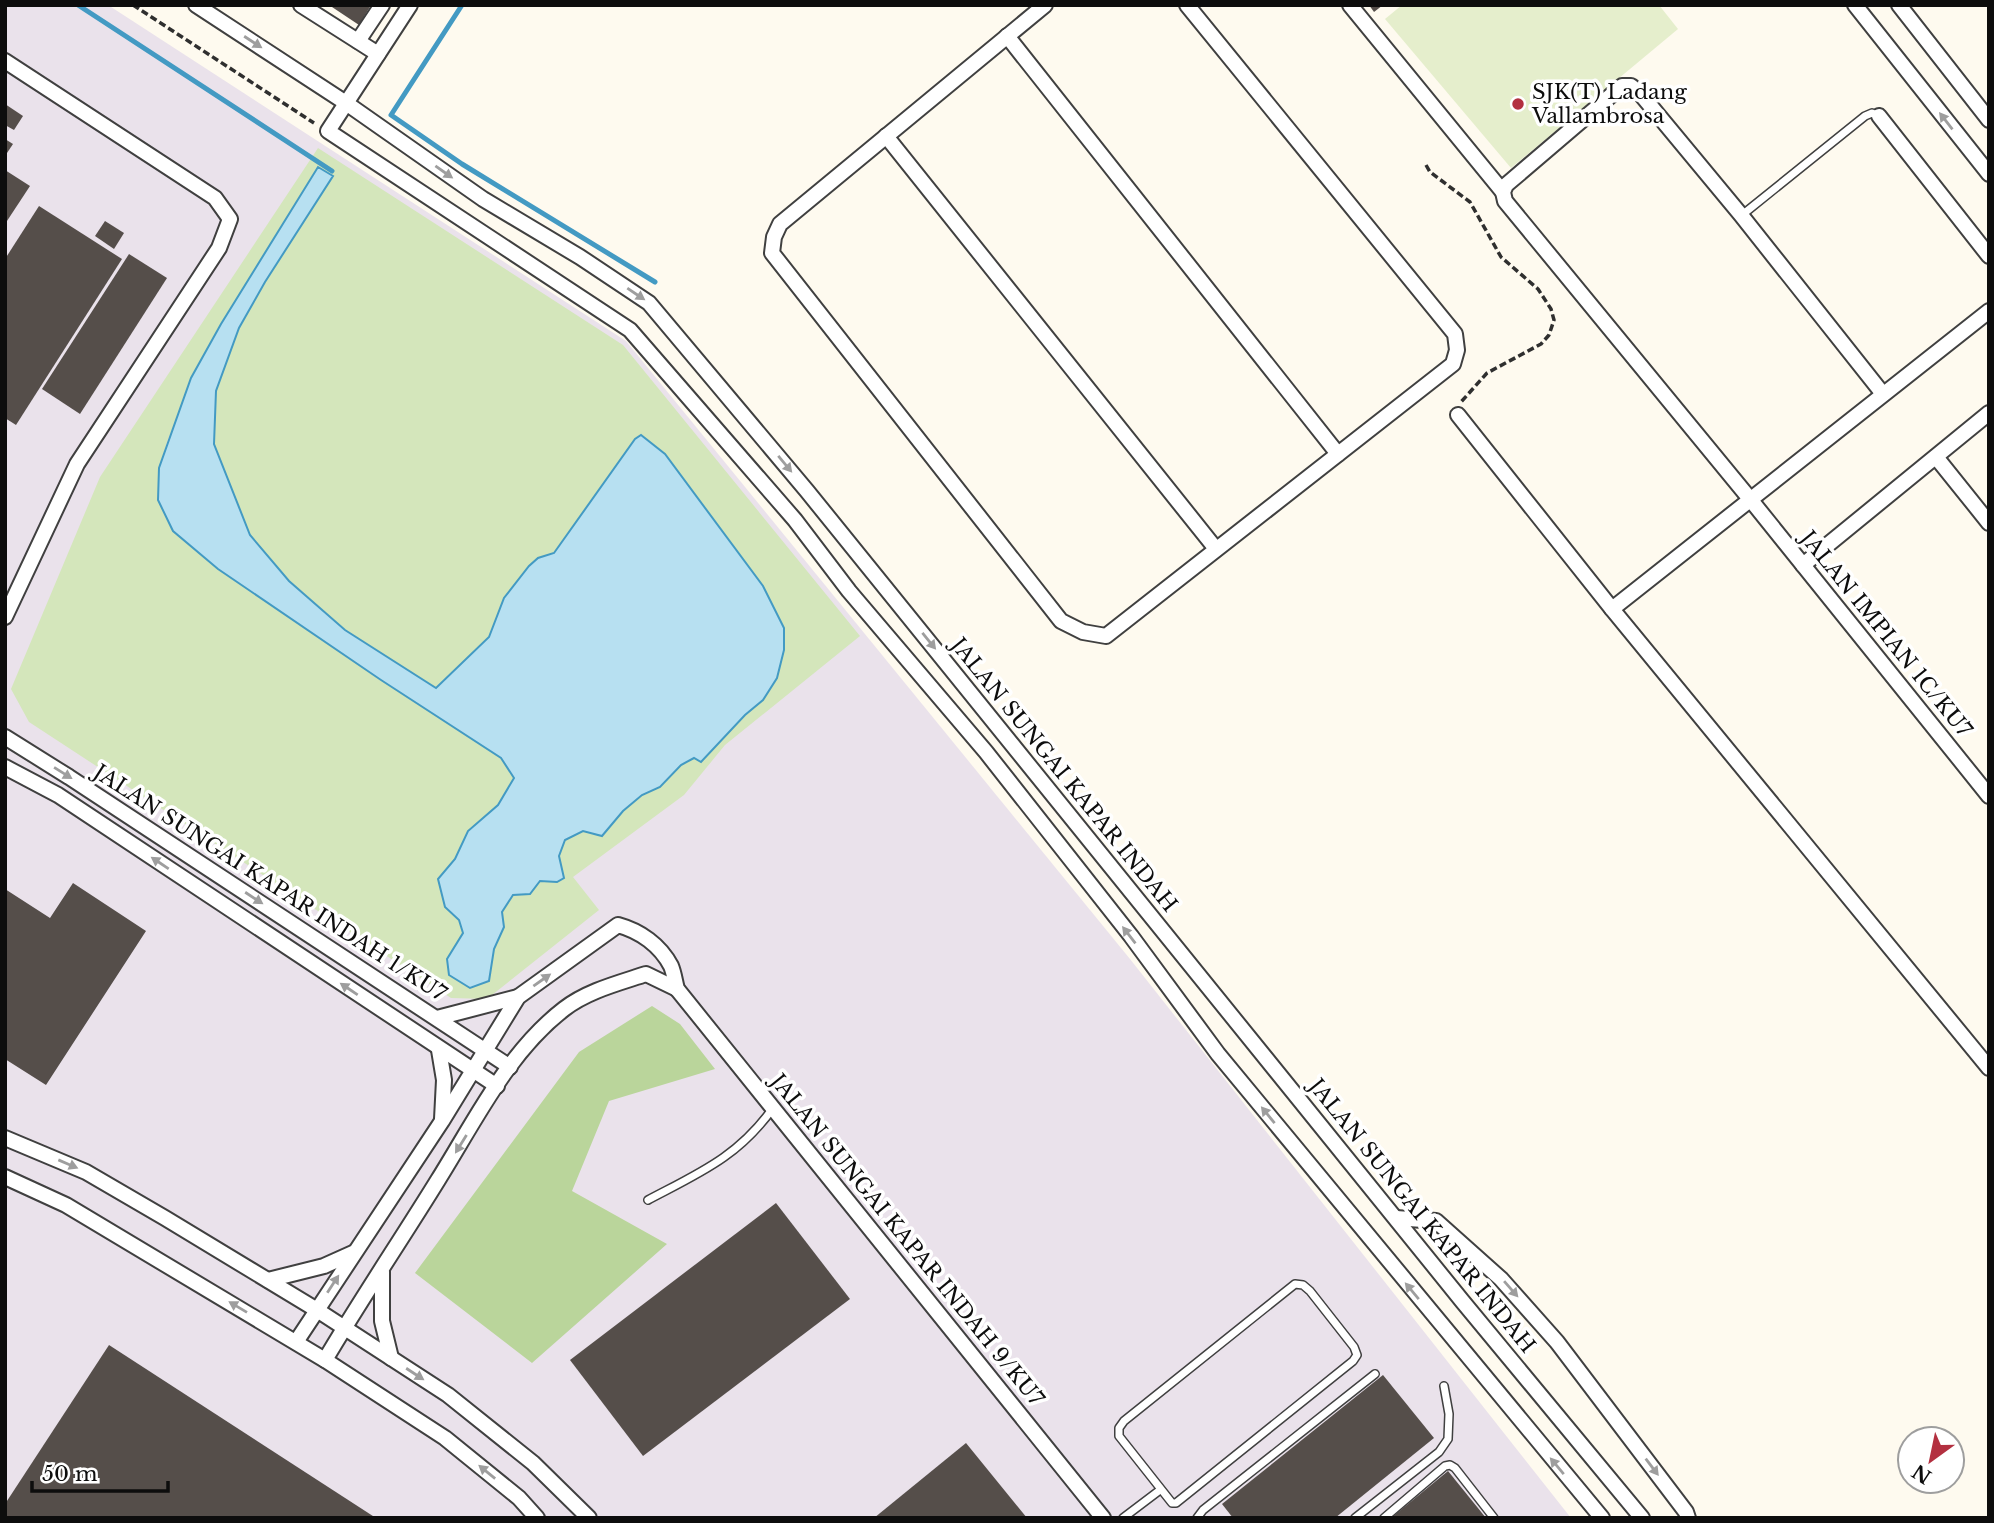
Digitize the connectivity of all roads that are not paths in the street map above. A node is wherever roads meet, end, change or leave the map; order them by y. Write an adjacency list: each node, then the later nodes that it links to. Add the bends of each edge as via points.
1 (196, 5): 14 (street, one-way to 14)
2 (301, 5): 11 (street)
3 (382, 5): 11 (street)
4 (410, 5): 12 (street)
5 (1045, 5): 10 (street)
6 (1186, 5): 26 (street, via 1455,334 1453,364)
7 (1350, 5): 19 (street, JALAN IMPIAN 1C/KU7)
8 (1855, 5): 18 (street, one-way to 8)
9 (1899, 5): 16 (street)
10 (1007, 36): 17 (street); 26 (street)
11 (358, 41): 12 (street)
12 (378, 54): 14 (street)
13 (5, 61): 33 (street, via 215,198 230,219 219,248 78,464)
14 (346, 103): 51 (street, JALAN SUNGAI KAPAR INDAH, one-way to 51, via 483,199 649,303 816,501); 71 (street, one-way to 14, via 1218,1054 986,752 630,330 328,131)
15 (1879, 116): 20 (lane, via 1865,116); 21 (street)
16 (1989, 120)
17 (886, 136): 30 (street); 30 (street, via 780,224 772,253 1061,621 1106,636)
18 (1989, 174)
19 (1503, 192): 20 (street, via 1622,86 1631,86); 28 (street, JALAN IMPIAN 1C/KU7, via 1505,201)
20 (1741, 215): 23 (street)
21 (1989, 256)
22 (1989, 311): 23 (street)
23 (1883, 394): 28 (street)
24 (1458, 411): 32 (street)
25 (1989, 413): 27 (street)
26 (1338, 454): 30 (street)
27 (1936, 457): 29 (street); 31 (street)
28 (1751, 499): 31 (street, JALAN IMPIAN 1C/KU7); 32 (street)
29 (1989, 523)
30 (1216, 549)
31 (1803, 565): 36 (street, JALAN IMPIAN 1C/KU7)
32 (1612, 609): 43 (street)
33 (5, 617)
34 (5, 737): 39 (street, JALAN SUNGAI KAPAR INDAH 1/KU7, one-way to 39)
35 (5, 767): 40 (street, JALAN SUNGAI KAPAR INDAH 1/KU7, one-way to 35, via 58,795)
36 (1989, 796)
37 (677, 989): 38 (street, one-way to 37, via 618,925 638,931 651,942 671,967); 42 (street, via 646,974 599,989 565,1008); 46 (street, JALAN SUNGAI KAPAR INDAH 9/KU7)
38 (518, 997): 39 (street); 41 (street)
39 (437, 1018): 41 (street, JALAN SUNGAI KAPAR INDAH 1/KU7)
40 (434, 1046): 44 (street, JALAN SUNGAI KAPAR INDAH 1/KU7); 47 (street, via 444,1080)
41 (486, 1051): 42 (street, JALAN SUNGAI KAPAR INDAH 1/KU7); 44 (street)
42 (510, 1067): 45 (street)
43 (1989, 1068)
44 (472, 1071): 45 (street, JALAN SUNGAI KAPAR INDAH 1/KU7); 47 (street)
45 (497, 1086): 53 (street, one-way to 53)
46 (767, 1117): 50 (lane, via 732,1153); 65 (street, JALAN SUNGAI KAPAR INDAH 9/KU7)
47 (442, 1121): 52 (street)
48 (5, 1138): 54 (street, one-way to 54, via 86,1172)
49 (5, 1177): 57 (street, one-way to 49, via 66,1205)
50 (648, 1200)
51 (1396, 1218): 72 (street, JALAN SUNGAI KAPAR INDAH); 73 (street, one-way to 73, via 1436,1221 1501,1279 1557,1342)
52 (354, 1252): 54 (street, via 324,1266); 55 (street, one-way to 52)
53 (382, 1270): 56 (street); 58 (street, via 382,1321)
54 (268, 1280): 55 (street)
55 (317, 1310): 56 (street); 57 (street)
56 (344, 1329): 58 (street); 59 (street)
57 (296, 1342): 59 (street)
58 (391, 1358): 64 (street, one-way to 64, via 448,1395 533,1463)
59 (325, 1360): 63 (street, one-way to 59, via 445,1438)
60 (1375, 1374): 67 (lane)
61 (1444, 1386): 68 (lane, via 1448,1438 1439,1452)
62 (1160, 1490): 62 (lane, via 1119,1436 1119,1428 1294,1284 1303,1285 1354,1347 1353,1362 1176,1503); 66 (lane)
63 (537, 1518)
64 (589, 1518)
65 (1103, 1518)
66 (1123, 1518)
67 (1197, 1518)
68 (1355, 1518)
69 (1384, 1518): 70 (lane, via 1450,1465)
70 (1494, 1518)
71 (1602, 1518)
72 (1642, 1518)
73 (1688, 1518)

